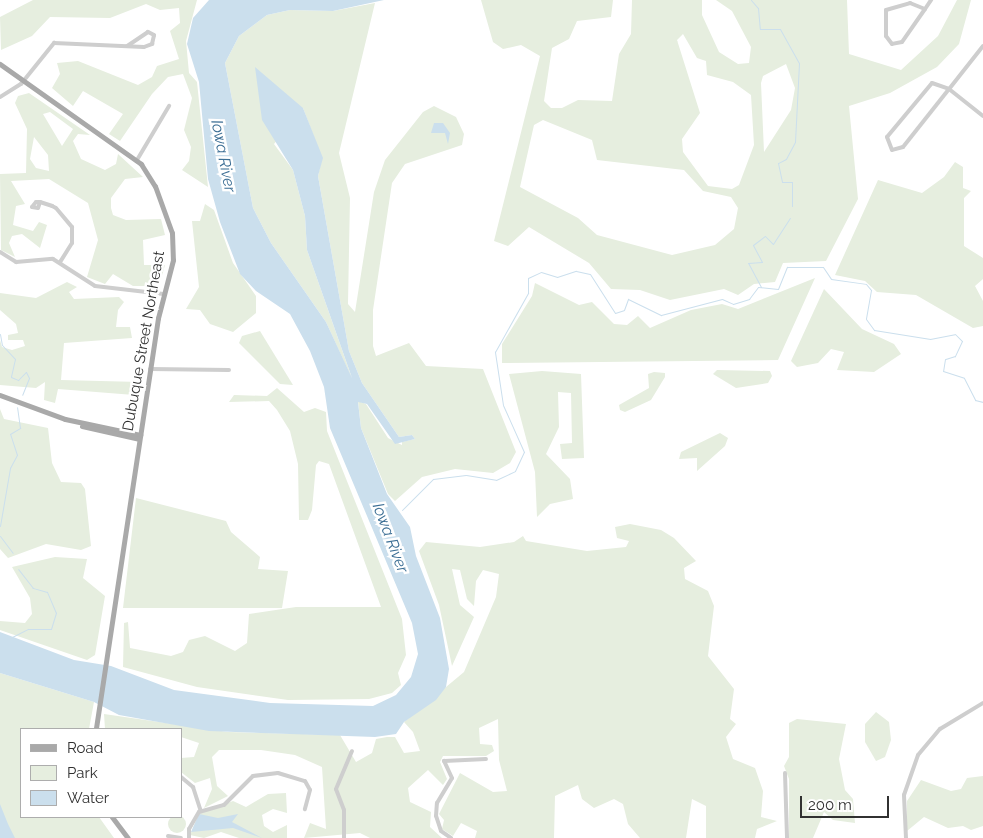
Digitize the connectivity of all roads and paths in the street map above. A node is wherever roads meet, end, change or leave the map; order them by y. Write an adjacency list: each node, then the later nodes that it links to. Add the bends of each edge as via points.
1 (931, 0): 2 (street)
2 (925, 9): 2 (street, via 902,42 888,42 888,6 914,3)
3 (127, 46): 3 (street, via 147,46 154,35 148,32); 6 (street, via 54,43)
4 (983, 46): 7 (street)
5 (0, 64): 6 (main road, Dubuque Street Northeast)
6 (23, 82): 8 (street); 11 (main road, Dubuque Street Northeast)
7 (949, 89): 7 (street, via 903,147 889,148 887,137 927,85 937,82); 10 (street)
8 (0, 97)
9 (169, 106): 11 (street)
10 (983, 116)
11 (137, 160): 15 (main road, Dubuque Street Northeast, via 153,181 172,233 173,260)
12 (40, 202): 14 (street, via 60,211 72,227 72,243)
13 (0, 252): 14 (street, via 16,262 44,258)
14 (60, 262): 15 (street, via 91,285)
15 (164, 294): 16 (main road, Dubuque Street Northeast)
16 (150, 369): 17 (street); 19 (main road, Dubuque Street Northeast)
17 (229, 370)
18 (0, 395): 19 (main road, via 65,419)
19 (140, 437): 21 (main road, Dubuque Street Northeast)
20 (983, 703): 36 (street, via 940,730 918,755 904,795)
21 (96, 728)
22 (352, 751): 33 (street, via 336,789 344,808)
23 (486, 759): 34 (street, via 445,760 452,769 449,786 437,803 436,816 441,831)
24 (784, 773): 35 (street)
25 (182, 778): 27 (street, via 192,787)
26 (305, 809): 27 (street, via 307,783 278,773 248,778 224,805)
27 (201, 811): 32 (street, via 191,825)
28 (113, 818): 30 (main road)
29 (168, 836): 31 (street)
30 (128, 838)
31 (181, 838)
32 (189, 838)
33 (344, 838)
34 (451, 838)
35 (787, 838)
36 (906, 838)

